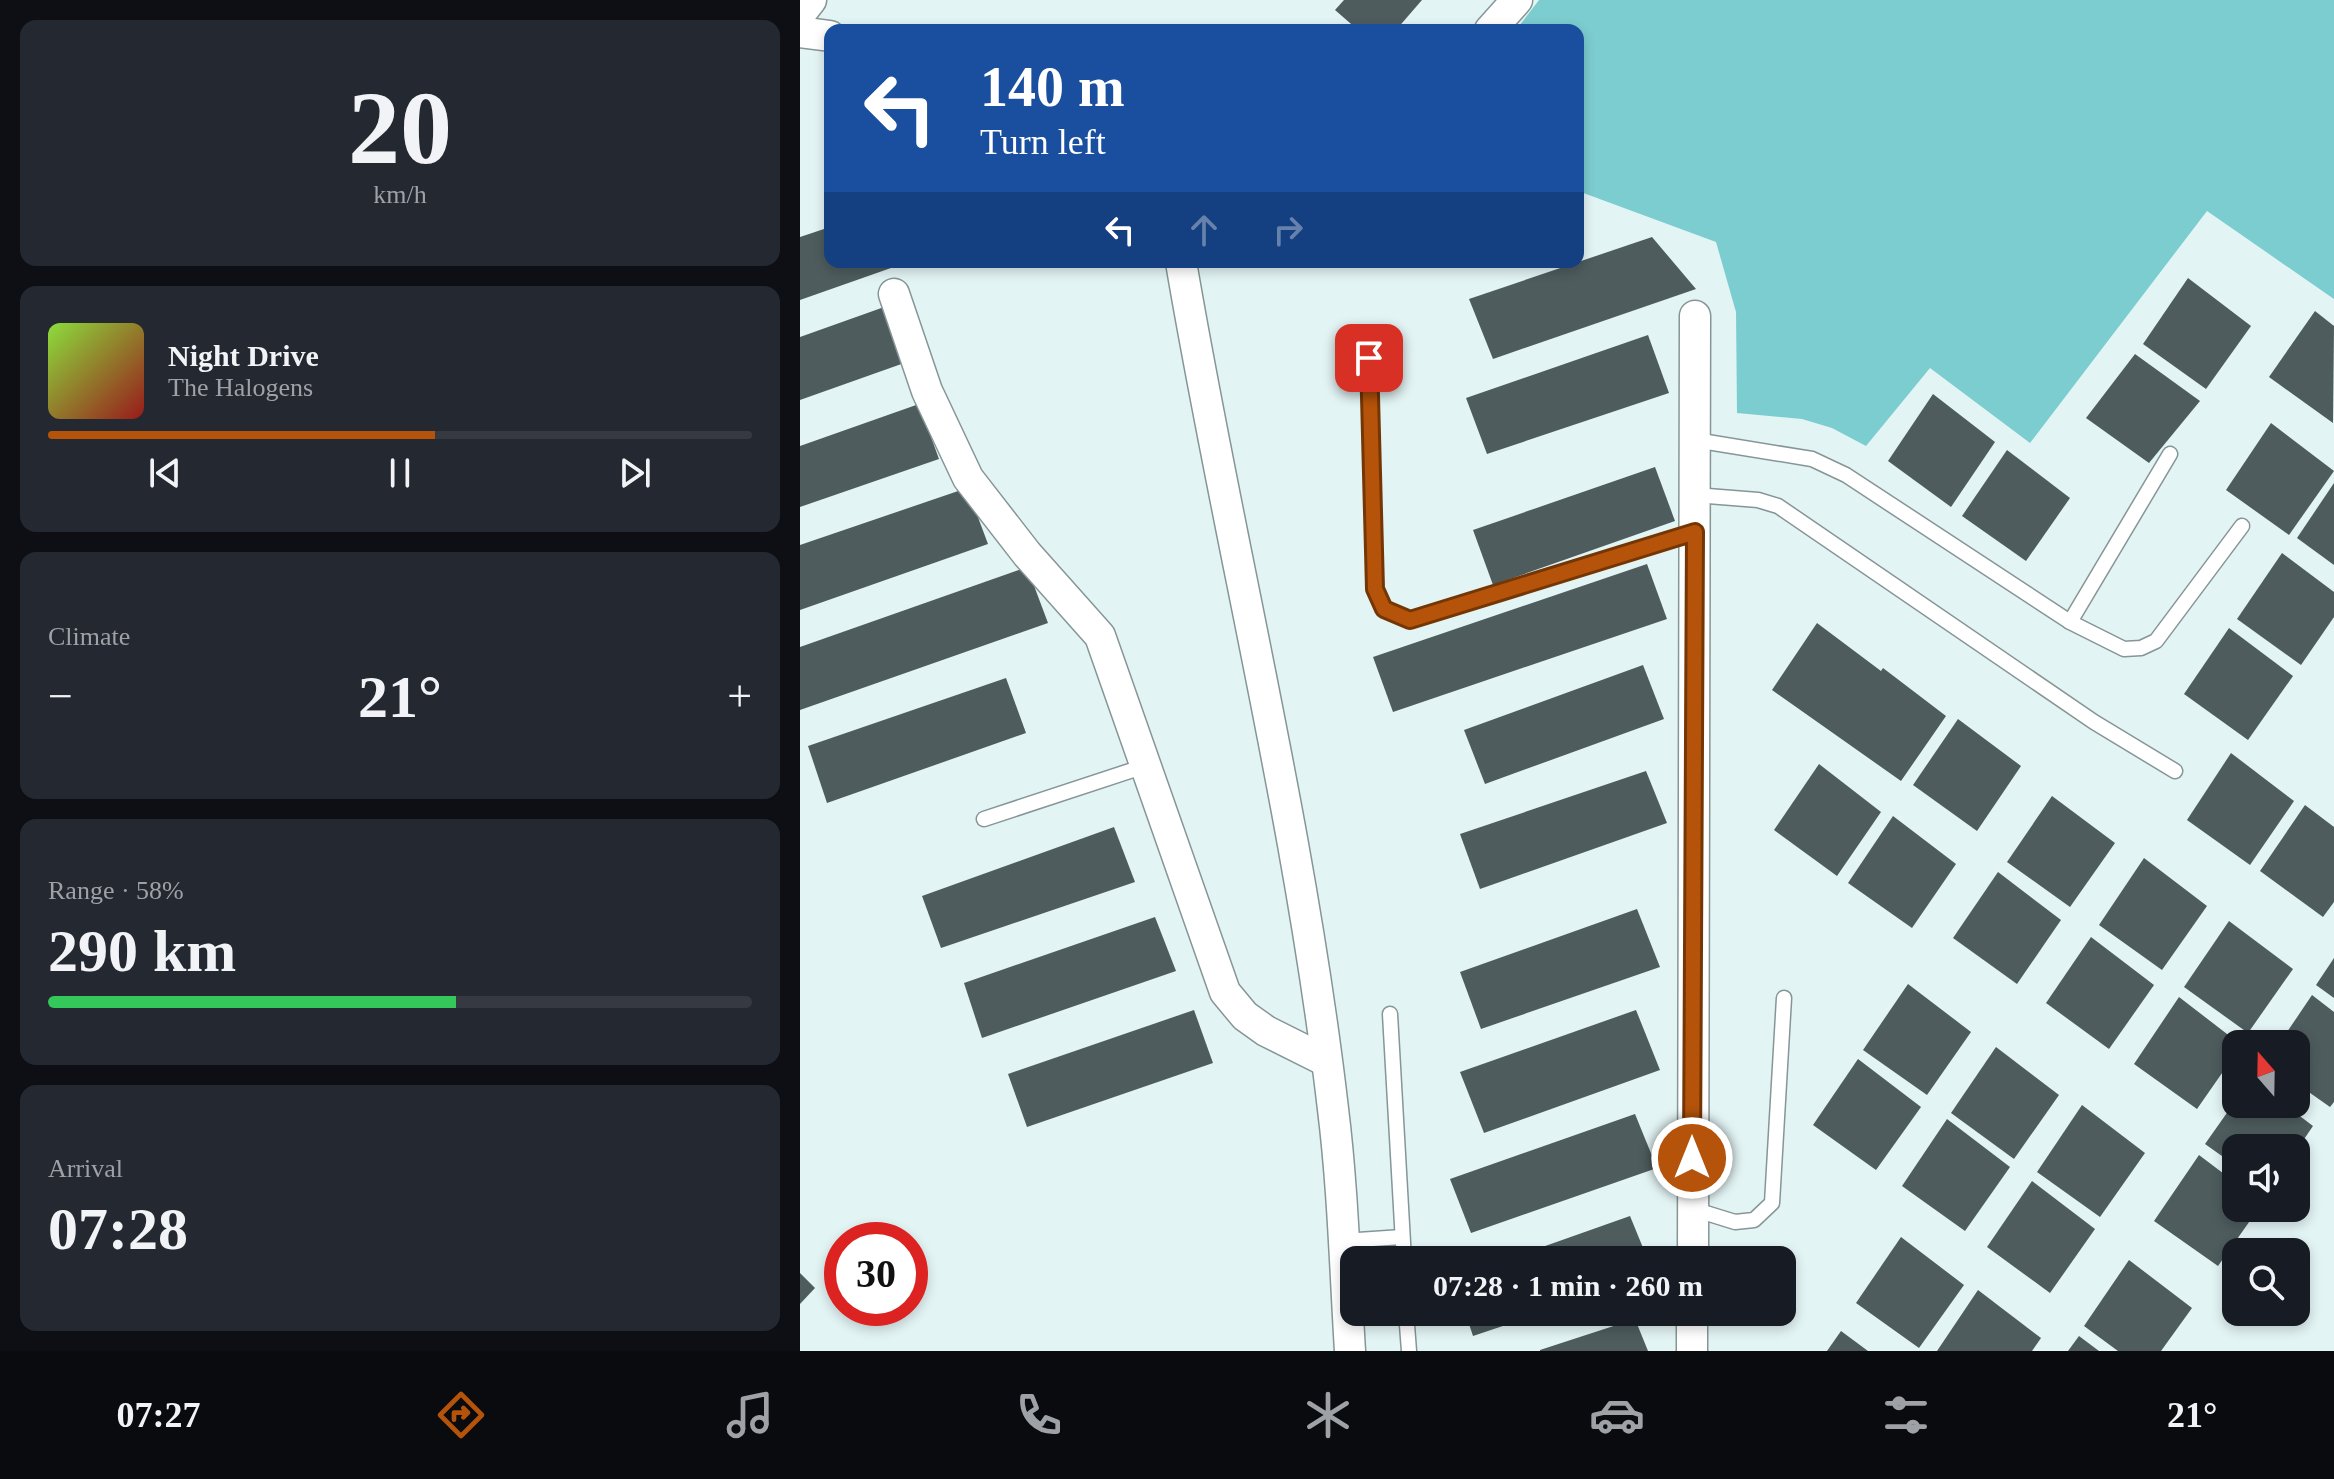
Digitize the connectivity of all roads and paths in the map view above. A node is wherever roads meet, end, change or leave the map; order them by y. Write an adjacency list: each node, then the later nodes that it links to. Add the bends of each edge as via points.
1 (811, 0): 3 (street)
2 (1517, 0): 4 (street)
3 (800, 14)
4 (1495, 24)
5 (800, 32): 6 (street)
6 (824, 35)
7 (1182, 268): 22 (street, via 1261,671)
8 (894, 294): 17 (street, via 927,391 968,478 1100,636)
9 (1695, 316): 11 (street)
10 (1369, 358): 15 (lane, via 1375,589 1384,609 1410,620)
11 (1695, 440): 13 (street); 16 (lane, via 1812,459)
12 (2170, 454): 16 (lane)
13 (1695, 495): 15 (street); 18 (lane, via 1778,506 2094,722)
14 (2242, 526): 16 (lane, via 2156,641 2124,649)
15 (1695, 532): 23 (street)
16 (2070, 622)
17 (1145, 766): 19 (lane); 22 (street, via 1225,992 1266,1031)
18 (2175, 771)
19 (984, 819)
20 (1784, 998): 23 (lane, via 1772,1203 1754,1220 1735,1222)
21 (1390, 1014): 24 (lane)
22 (1326, 1061): 25 (street)
23 (1693, 1209): 27 (street)
24 (1402, 1237): 25 (lane); 26 (lane)
25 (1343, 1241): 30 (street)
26 (1403, 1246)
27 (1693, 1246)
28 (1407, 1326): 31 (lane)
29 (1692, 1326): 32 (street)
30 (1350, 1351)
31 (1409, 1351)
32 (1692, 1351)

